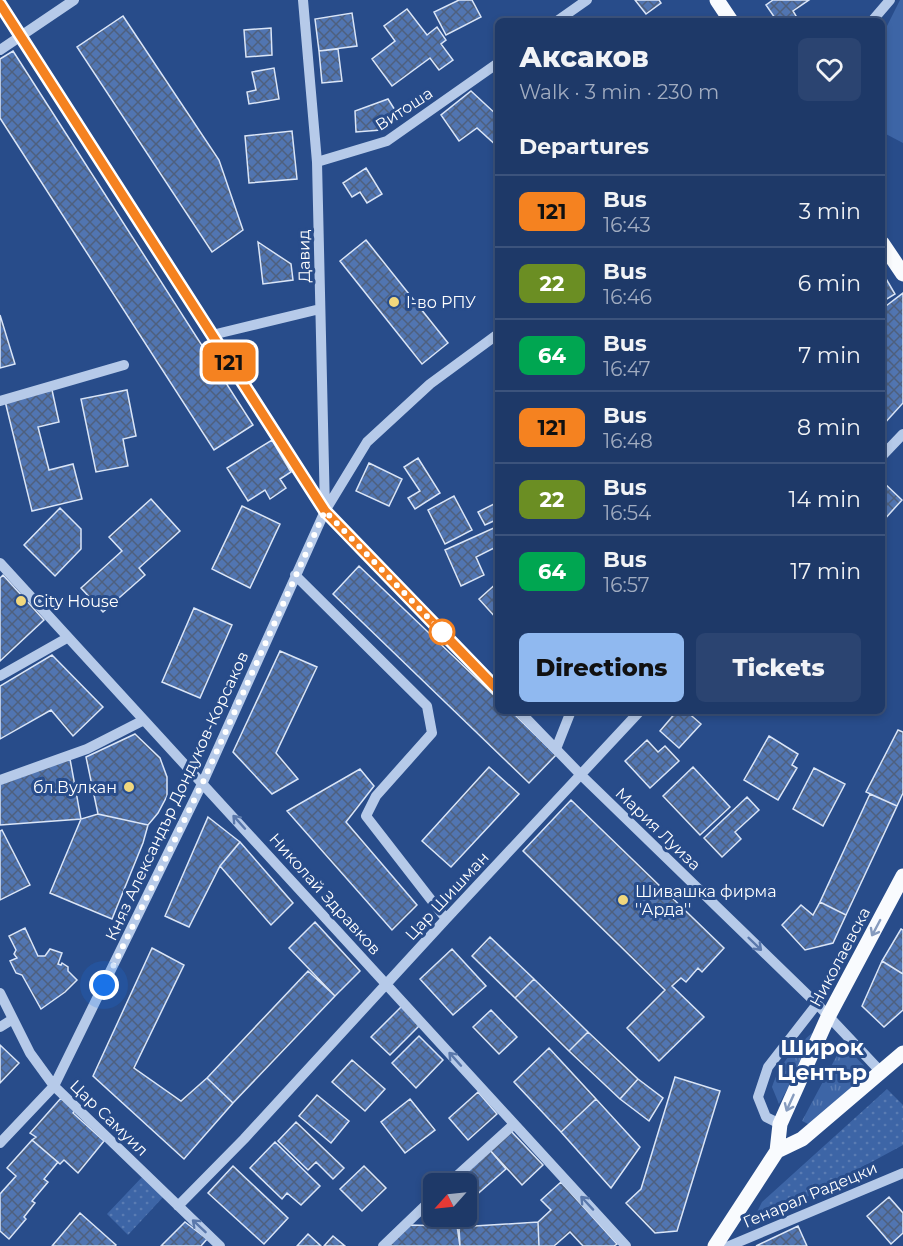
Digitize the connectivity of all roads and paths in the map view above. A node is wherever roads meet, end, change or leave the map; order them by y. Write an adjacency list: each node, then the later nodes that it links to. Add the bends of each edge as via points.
1 (74, 0): 10 (street)
2 (303, 0): 13 (street, Давид)
3 (587, 0): 7 (street)
4 (717, 0): 8 (main road)
5 (890, 0): 9 (street)
6 (0, 4): 10 (street)
7 (561, 18)
8 (729, 18)
9 (875, 18)
10 (20, 36): 11 (street); 17 (street)
11 (0, 50)
12 (495, 65): 13 (street, Витоша, via 387,141)
13 (317, 162): 16 (street, Давид)
14 (885, 247): 15 (main road)
15 (903, 274)
16 (320, 309): 17 (street); 23 (street, Давид)
17 (212, 335): 23 (street)
18 (495, 336): 23 (street, Княз Александър Дондуков-Корсаков, via 430,384 367,442)
19 (124, 365): 20 (street)
20 (0, 402)
21 (903, 434): 22 (street)
22 (885, 453)
23 (325, 511): 25 (street, Княз Александър Дондуков-Корсаков); 28 (street)
24 (1, 566): 26 (street, Николай Здравков)
25 (295, 575): 36 (street, Княз Александър Дондуков-Корсаков); 38 (street, via 427,706 432,733 376,796 366,816)
26 (67, 638): 27 (street); 32 (street, Николай Здравков)
27 (0, 676)
28 (495, 687)
29 (522, 714): 33 (street, Мария Луиза)
30 (570, 714): 33 (street)
31 (637, 714): 34 (street, Цар Шишман)
32 (144, 720): 35 (street, via 87,749); 36 (street, Николай Здравков)
33 (556, 749): 34 (street, Мария Луиза)
34 (581, 775): 38 (street, Цар Шишман); 41 (street, Мария Луиза, one-way to 41)
35 (0, 780)
36 (203, 782): 39 (street, Николай Здравков, one-way to 36); 47 (street, Княз Александър Дондуков-Корсаков)
37 (903, 876): 42 (main road, Николаевска, one-way to 42)
38 (446, 919): 39 (street, Цар Шишман)
39 (386, 984): 48 (street, Николай Здравков, one-way to 39); 54 (street, Цар Шишман)
40 (0, 993): 43 (street, Цар Самуил)
41 (817, 1004): 42 (street, Мария Луиза); 49 (street, via 768,1067 758,1097 766,1117)
42 (828, 1017): 46 (street, Мария Луиза); 49 (main road, Николаевска, one-way to 49)
43 (13, 1019): 44 (street); 47 (street, Цар Самуил, via 30,1053)
44 (0, 1027)
45 (903, 1053): 46 (main road)
46 (881, 1072): 51 (main road, via 802,1139)
47 (54, 1086): 50 (street, Княз Александър Дондуков-Корсаков); 54 (street, Цар Самуил)
48 (514, 1124): 52 (street); 58 (street, Николай Здравков, one-way to 48)
49 (780, 1124): 51 (main road, Николаевска)
50 (0, 1143)
51 (777, 1151): 59 (main road, Николаевска)
52 (460, 1173)
53 (903, 1173): 60 (street, Генарал Радецки)
54 (178, 1206): 56 (street, Цар Самуил, one-way to 54)
55 (423, 1207): 57 (street)
56 (220, 1246)
57 (382, 1246)
58 (626, 1246)
59 (715, 1246)
60 (729, 1246)

